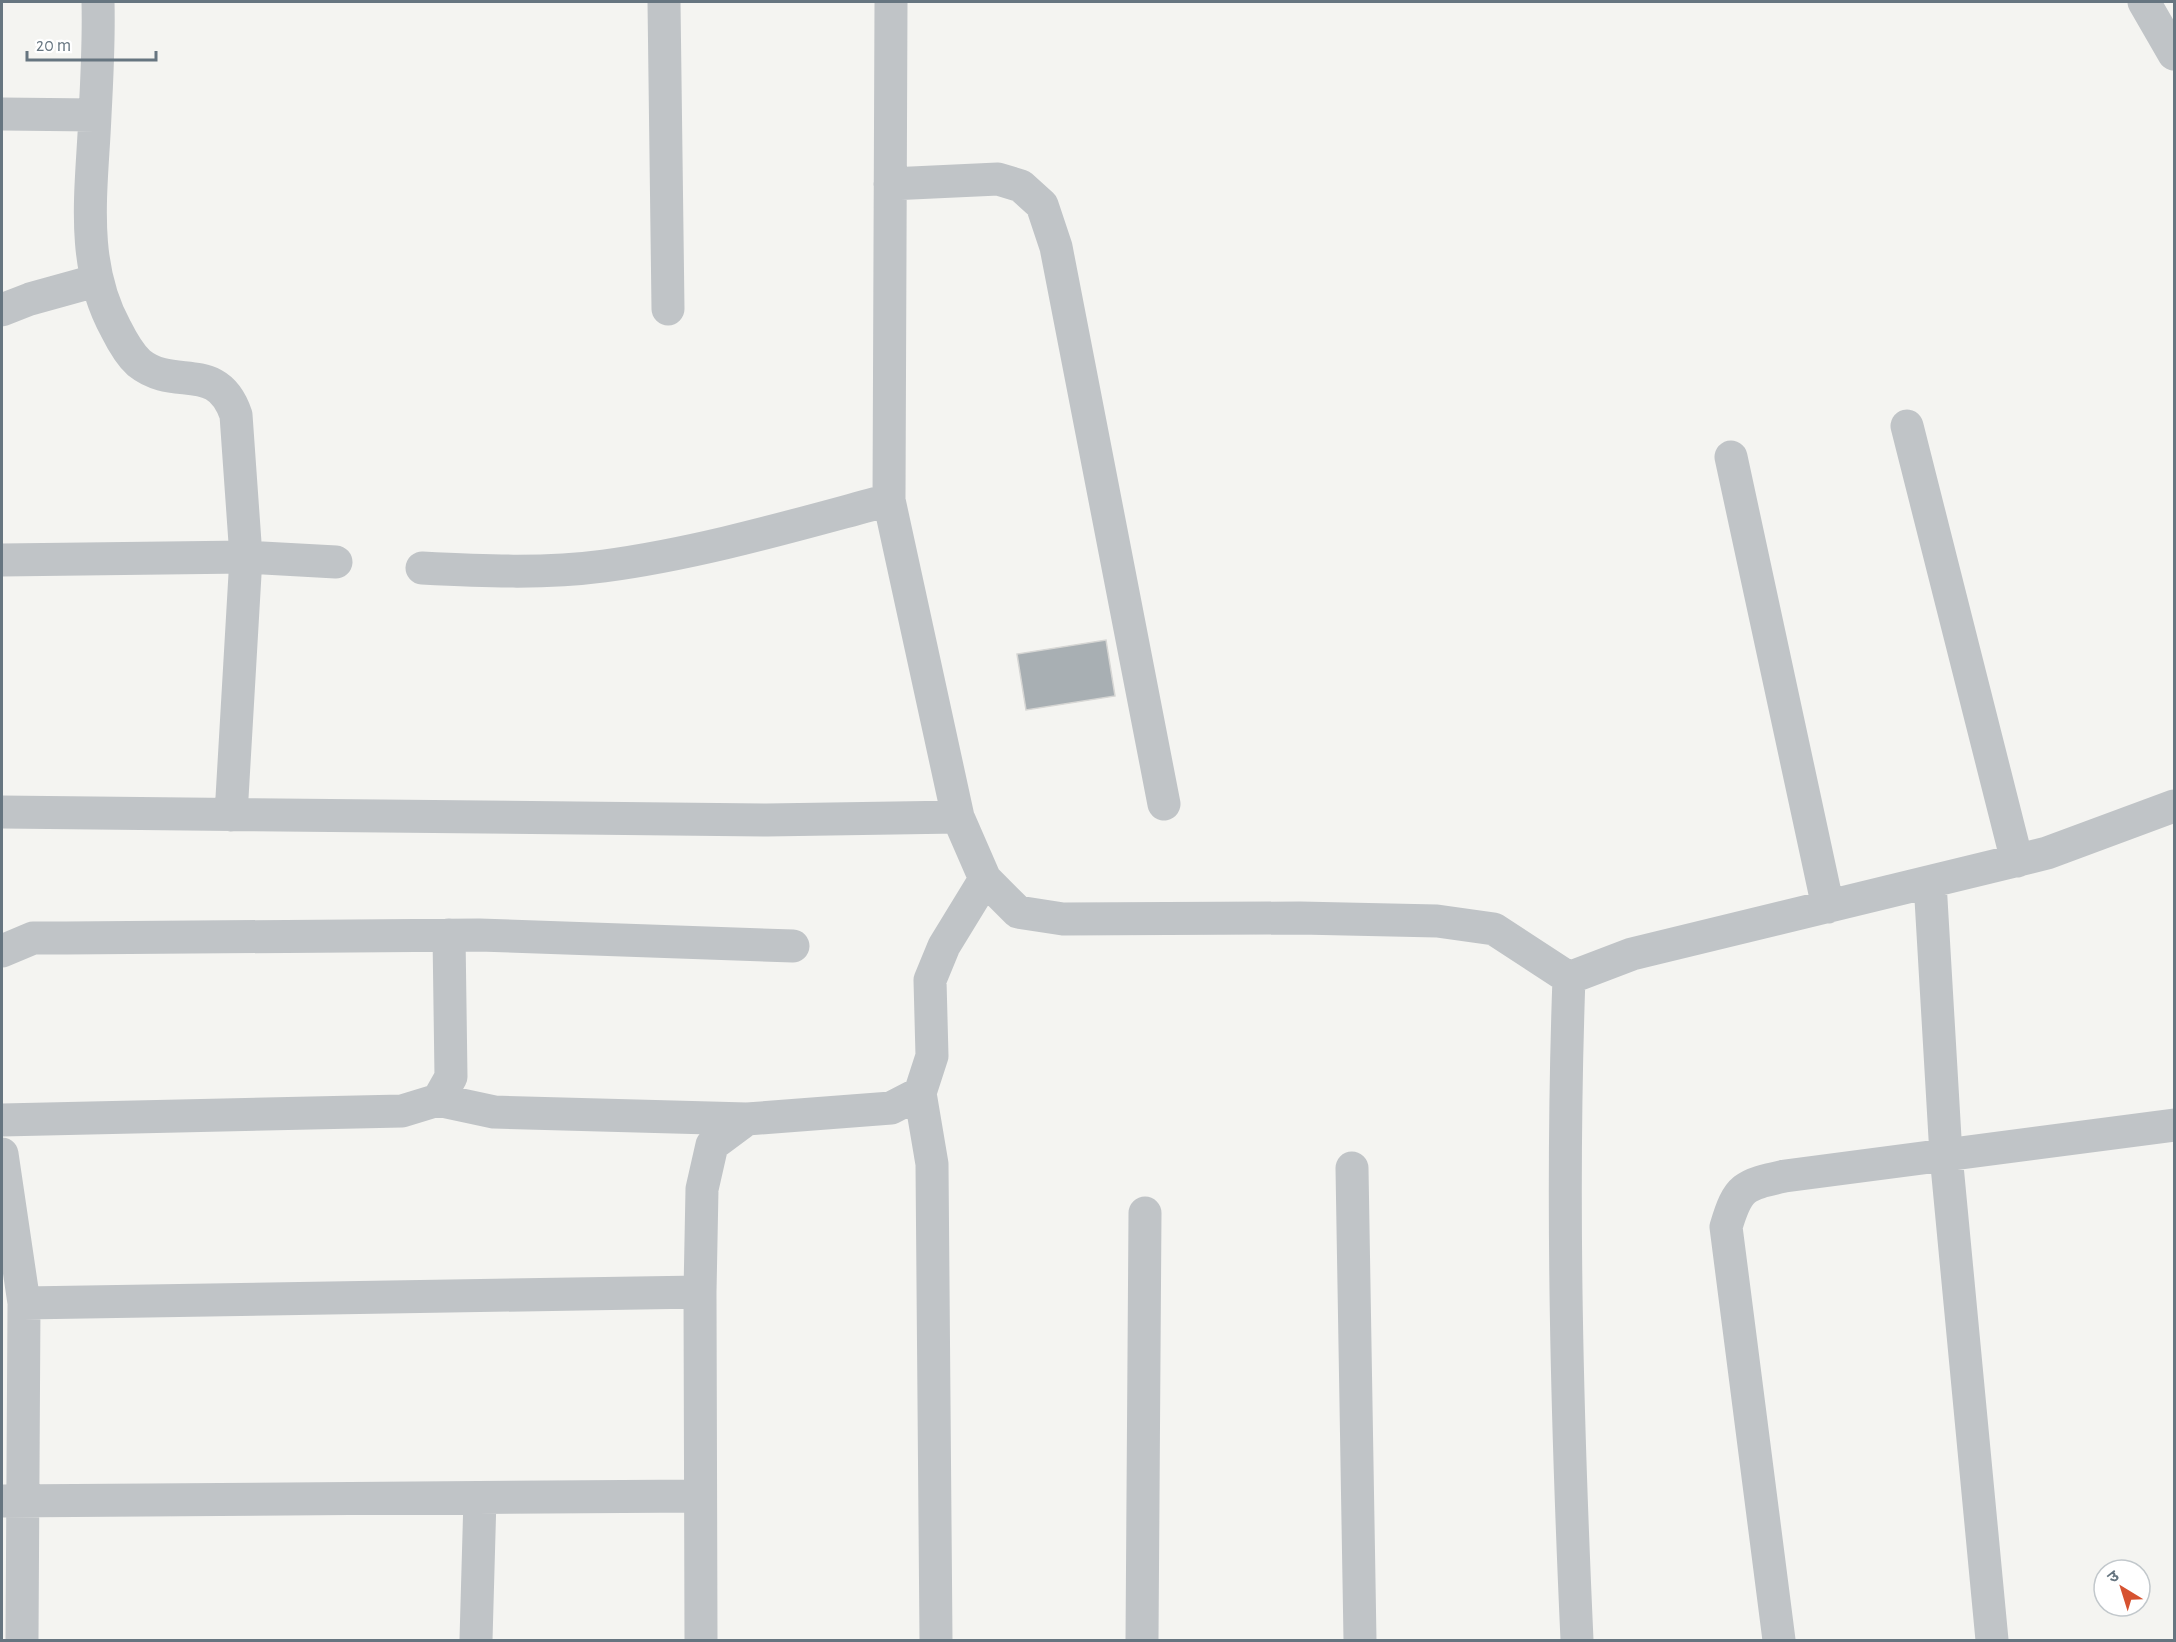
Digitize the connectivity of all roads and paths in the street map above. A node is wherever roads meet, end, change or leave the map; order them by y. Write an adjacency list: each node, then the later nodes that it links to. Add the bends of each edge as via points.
1 (98, 2): 7 (street)
2 (664, 2): 10 (street)
3 (891, 2): 8 (street)
4 (2144, 2): 5 (street)
5 (2175, 54)
6 (2, 114): 7 (street)
7 (95, 115): 9 (street, via 88,224)
8 (890, 184): 14 (street); 19 (street, via 998,179 1021,186 1042,205 1056,247)
9 (95, 282): 11 (street); 15 (street, via 106,312 140,363 160,374 210,382 223,388 231,398 236,415)
10 (668, 309)
11 (2, 310)
12 (1907, 426): 24 (street)
13 (1731, 457): 27 (street)
14 (889, 500): 18 (street, via 715,546 602,567 484,571); 23 (street)
15 (246, 557): 16 (street); 17 (street); 22 (street)
16 (2, 560)
17 (336, 562)
18 (422, 568)
19 (1164, 804)
20 (2175, 806): 24 (street)
21 (2, 812): 22 (street)
22 (231, 815): 23 (street, via 755,820)
23 (958, 817): 25 (street)
24 (2017, 861): 26 (street)
25 (985, 879): 31 (street, via 1018,912 1064,919 1437,921 1494,929); 32 (street, via 944,946 930,980 932,1056)
26 (1930, 882): 27 (street); 37 (street)
27 (1828, 906): 31 (street, via 1632,954)
28 (448, 935): 29 (street); 30 (street, via 33,938); 33 (street, via 450,1077)
29 (793, 946)
30 (2, 951)
31 (1569, 978): 52 (street, via 1564,1112)
32 (920, 1093): 34 (street, via 891,1108); 49 (street, via 932,1164)
33 (438, 1100): 34 (street, via 494,1112); 35 (street, via 402,1111)
34 (747, 1119): 41 (street, via 711,1145 702,1188)
35 (2, 1120)
36 (2175, 1125): 37 (street)
37 (1946, 1155): 53 (street, via 1752,1183 1734,1200 1726,1227); 54 (street)
38 (1352, 1168): 51 (street)
39 (2, 1170): 42 (street)
40 (1145, 1212): 50 (street)
41 (700, 1292): 42 (street); 43 (street)
42 (24, 1303): 45 (street)
43 (699, 1496): 44 (street); 48 (street)
44 (480, 1498): 45 (street); 47 (street)
45 (13, 1502): 46 (street)
46 (22, 1641)
47 (476, 1641)
48 (701, 1641)
49 (936, 1641)
50 (1142, 1641)
51 (1360, 1641)
52 (1577, 1641)
53 (1779, 1641)
54 (1992, 1641)

